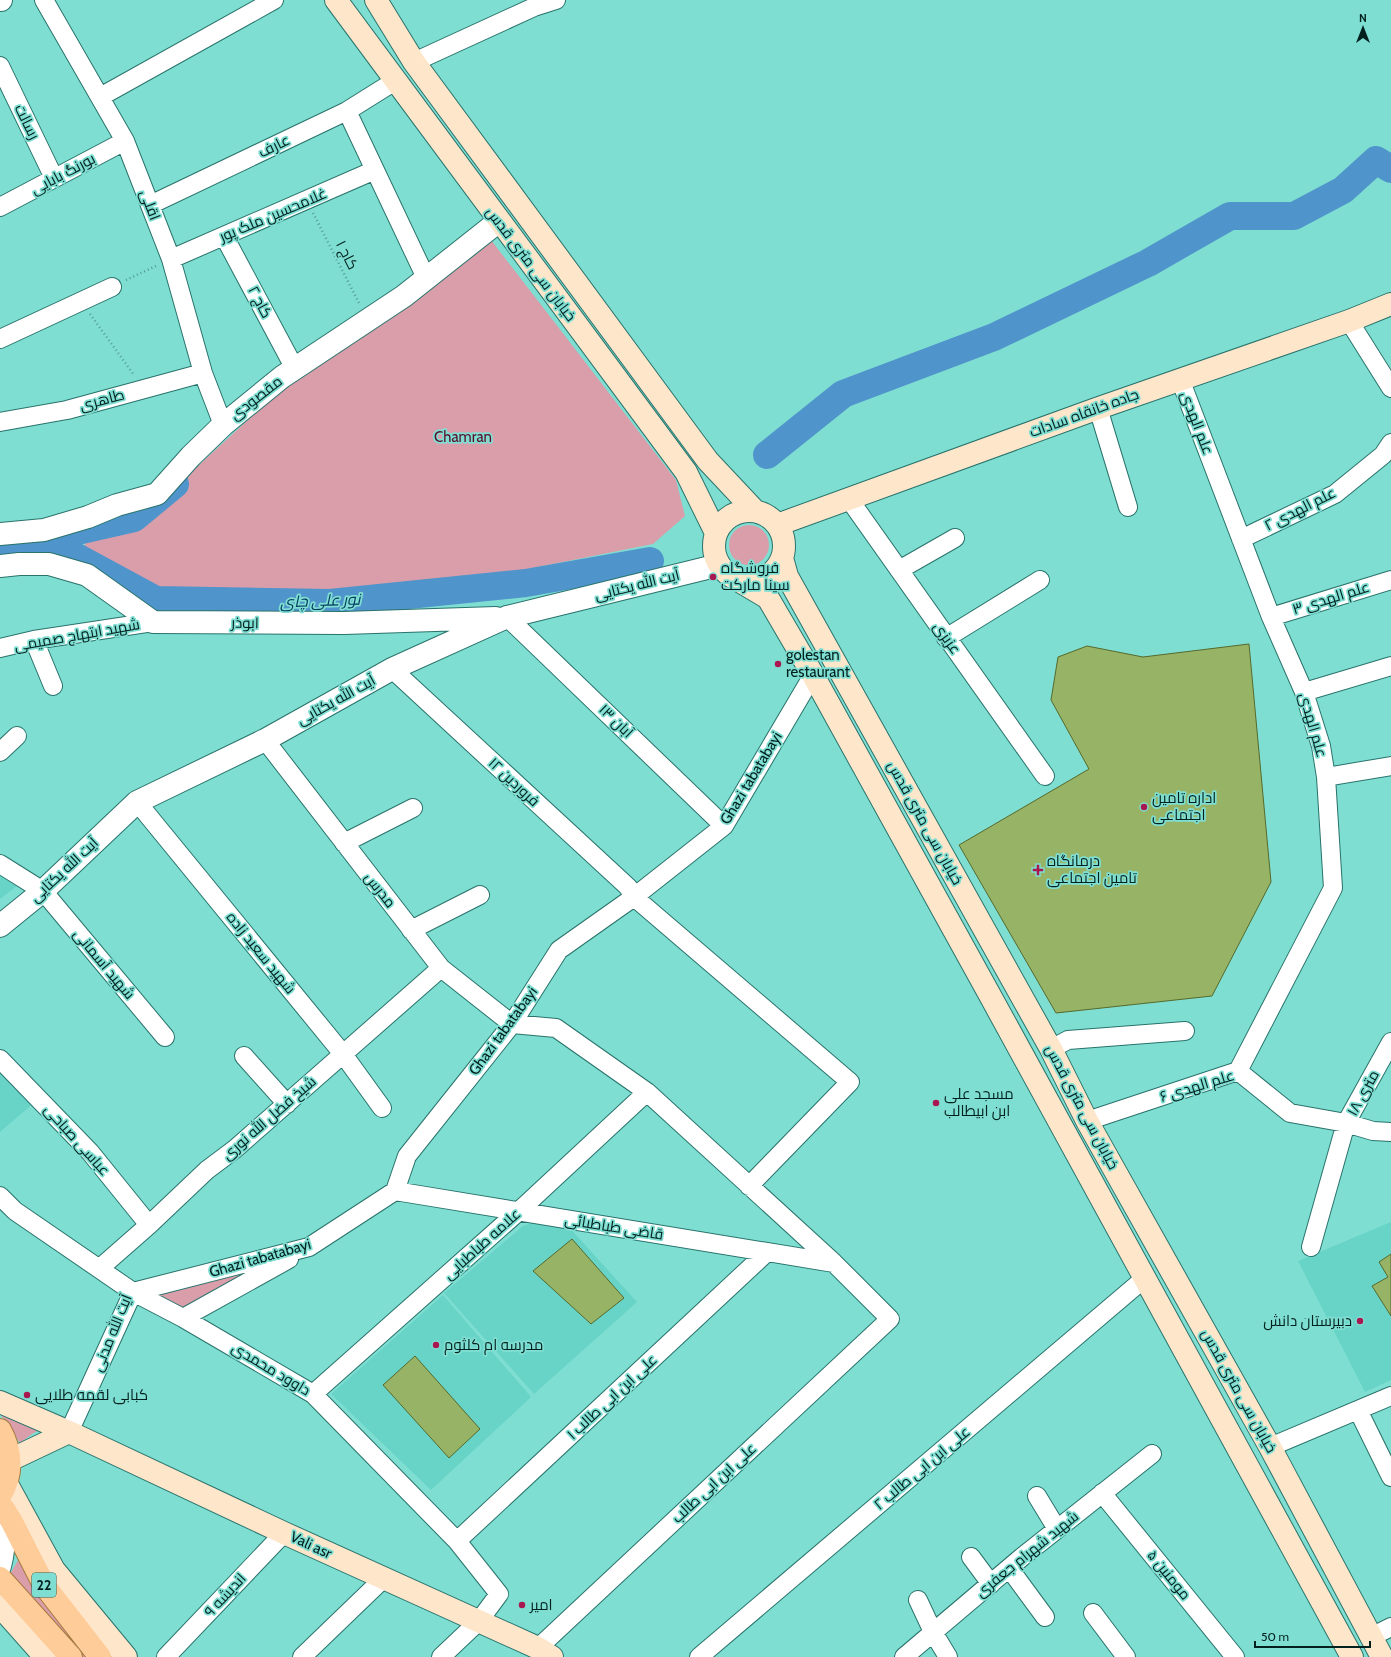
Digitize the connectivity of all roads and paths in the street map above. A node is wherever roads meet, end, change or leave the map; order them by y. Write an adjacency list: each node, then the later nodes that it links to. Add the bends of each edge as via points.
1 (44, 0): 9 (street, اقلی)
2 (274, 0): 9 (street)
3 (336, 0): 8 (main road, خیابان سی متری قدس)
4 (556, 0): 6 (street, via 534,7)
5 (379, 1): 6 (main road, خیابان سی متری قدس)
6 (414, 62): 38 (main road, خیابان سی متری قدس, via 708,461)
7 (0, 66): 13 (street, رسالت)
8 (395, 81): 10 (street, عارف); 17 (main road, خیابان سی متری قدس)
9 (100, 97): 11 (street, اقلی)
10 (347, 111): 12 (street); 15 (street, عارف)
11 (125, 141): 13 (street, بورنگ بابایی); 15 (street, اقلی)
12 (375, 170): 14 (street, غلامحسین ملک پور); 20 (street)
13 (54, 178): 16 (street, بورنگ بابایی)
14 (306, 200): 18 (street, غلامحسین ملک پور); 24 (path, کاج ۱)
15 (150, 205): 19 (street, اقلی)
16 (0, 207)
17 (499, 221): 20 (street, مقصودی); 40 (main road, خیابان سی متری قدس, via 686,472)
18 (224, 236): 19 (street, غلامحسین ملک پور); 27 (street, کاج ۲)
19 (171, 259): 21 (path); 28 (street, اقلی)
20 (426, 278): 24 (street, مقصودی)
21 (112, 287): 22 (street)
22 (80, 302): 26 (street); 31 (path)
23 (1391, 304): 25 (main road, جاده خانقاه سادات)
24 (368, 320): 27 (street, مقصودی)
25 (1349, 321): 29 (main road, جاده خانقاه سادات); 30 (street)
26 (0, 339)
27 (295, 368): 34 (street, مقصودی)
28 (203, 373): 31 (street, طاهری); 34 (street, اقلی)
29 (1180, 379): 32 (main road, جاده خانقاه سادات); 43 (street, علم الهدی)
30 (1391, 388)
31 (143, 389): 33 (street, طاهری, via 67,410)
32 (1098, 408): 36 (main road, جاده خانقاه سادات); 37 (street)
33 (0, 422)
34 (223, 425): 41 (street, مقصودی, via 157,494 44,530)
35 (1391, 443): 43 (street, علم الهدی ۲, via 1383,455 1335,494)
36 (849, 500): 39 (main road, جاده خانقاه سادات); 47 (street, عزیزی)
37 (1128, 507)
38 (756, 511): 39 (main road, via 764,514); 40 (main road, via 732,515 721,524)
39 (777, 526): 44 (main road, via 784,543)
40 (716, 533): 45 (main road, via 713,544)
41 (0, 534)
42 (955, 538): 47 (street)
43 (1241, 539): 52 (street, علم الهدی)
44 (782, 558): 48 (main road, via 768,575 758,580); 79 (main road, خیابان سی متری قدس, via 787,576)
45 (719, 564): 48 (main road, via 726,573); 51 (street, آیت الله یکتایی)
46 (0, 566): 53 (street, via 49,564 87,575)
47 (899, 570): 54 (street, عزیزی)
48 (736, 579): 59 (main road, خیابان سی متری قدس, via 768,598)
49 (1040, 580): 54 (street)
50 (1391, 580): 52 (street, علم الهدی ۳)
51 (507, 617): 53 (street, ابوذر, via 344,624); 58 (street, آیت الله یکتایی); 70 (street, ۱۳ آبان)
52 (1271, 617): 61 (street, علم الهدی)
53 (153, 622): 55 (street, شهید ابتهاج صمیمی)
54 (946, 638): 66 (street, عزیزی)
55 (34, 640): 56 (street, شهید ابتهاج صمیمی); 60 (street)
56 (0, 648)
57 (1391, 666): 61 (street)
58 (392, 669): 63 (street, آیت الله یکتایی); 75 (street, ۱۲ فروردین, via 628,887)
59 (813, 675): 70 (street, Ghazi tabatabayi); 80 (main road, خیابان سی متری قدس)
60 (53, 686)
61 (1304, 692): 67 (street, علم الهدی, via 1321,746)
62 (16, 736): 64 (street)
63 (265, 740): 68 (street, آیت الله یکتایی); 71 (street, مدرس)
64 (0, 752)
65 (1391, 766): 67 (street)
66 (1044, 776)
67 (1326, 777): 89 (street, علم الهدی, via 1333,888)
68 (137, 802): 73 (street, آیت الله یکتایی); 86 (street, شهید سعید زاده)
69 (413, 808): 71 (street)
70 (724, 826): 75 (street, Ghazi tabatabayi)
71 (344, 843): 77 (street, مدرس)
72 (0, 864): 73 (street, شهید آسمانی)
73 (42, 891): 76 (street, آیت الله یکتایی); 83 (street, شهید آسمانی)
74 (480, 895): 77 (street)
75 (634, 897): 81 (street, Ghazi tabatabayi, via 559,950); 96 (street, ۱۲ فروردین, via 850,1082)
76 (0, 926)
77 (411, 930): 78 (street, مدرس)
78 (441, 968): 81 (street, مدرس); 86 (street, شیخ فضل الله نوری)
79 (1017, 987): 80 (main road); 85 (main road, خیابان سی متری قدس)
80 (992, 999): 106 (main road, خیابان سی متری قدس)
81 (512, 1024): 90 (street, via 556,1028); 97 (street, Ghazi tabatabayi, via 407,1156)
82 (1185, 1030): 85 (street, via 1068,1040)
83 (165, 1037)
84 (1391, 1042): 94 (street, ۱۸ متری)
85 (1051, 1049): 93 (main road, خیابان سی متری قدس)
86 (343, 1054): 91 (street, شیخ فضل الله نوری); 92 (street, شهید سعید زاده)
87 (244, 1056): 91 (street)
88 (0, 1059): 100 (street, عباسی صباحی, via 90,1152)
89 (1238, 1071): 93 (street, علم الهدی ۶); 94 (street, علم الهدی ۶, via 1290,1113)
90 (647, 1092): 96 (street); 99 (street, علامه طباطبایی)
91 (287, 1104): 100 (street, شیخ فضل الله نوری, via 207,1170)
92 (382, 1108)
93 (1087, 1121): 115 (main road, خیابان سی متری قدس)
94 (1346, 1123): 95 (street, علم الهدی ۶, via 1373,1131); 101 (street, ۱۸ متری)
95 (1391, 1132)
96 (749, 1186): 104 (street)
97 (395, 1191): 99 (street, قاضی طباطبائی); 102 (street, Ghazi tabatabayi)
98 (0, 1196): 105 (street, داوود محمدی, via 15,1211)
99 (519, 1211): 103 (street, قاضی طباطبائی); 109 (street, علامه طباطبایی)
100 (149, 1225): 105 (street, شیخ فضل الله نوری)
101 (1311, 1247)
102 (309, 1248): 107 (street, Ghazi tabatabayi); 108 (street)
103 (766, 1253): 104 (street, قاضی طباطبائی); 124 (street, علی ابن ابی طالب ۱)
104 (834, 1262): 139 (street, علی ابن ابی طالب, via 890,1319)
105 (101, 1267): 107 (street, داوود محمدی)
106 (1145, 1278): 147 (street, علی ابن ابی طالب ۲); 152 (main road, خیابان سی متری قدس)
107 (133, 1292): 108 (street, داوود محمدی); 114 (street, آیت الله مدنی)
108 (183, 1318): 109 (street, داوود محمدی)
109 (313, 1394): 124 (street, داوود محمدی)
110 (1391, 1396): 112 (street)
111 (0, 1402): 114 (main road, Vali asr)
112 (1358, 1410): 115 (street); 118 (street)
113 (0, 1430): 117 (main road)
114 (69, 1432): 117 (main road); 123 (main road, Vali asr)
115 (1270, 1446): 138 (main road, خیابان سی متری قدس)
116 (1152, 1454): 119 (street, شهید شهرام جعفری)
117 (10, 1460): 121 (main road)
118 (1391, 1477)
119 (1102, 1494): 122 (street, شهید شهرام جعفری); 151 (street, ۵ مومنین)
120 (1037, 1496): 122 (street)
121 (3, 1499): 126 (street, via 5,1528); 142 (main road, 22, via 44,1585); 143 (main road, via 54,1570)
122 (1057, 1529): 127 (street, شهید شهرام جعفری)
123 (284, 1532): 129 (main road, Vali asr); 144 (street, اندیشه ۹)
124 (458, 1541): 135 (street, داوود محمدی, via 500,1594)
125 (971, 1557): 130 (street)
126 (0, 1566)
127 (1009, 1568): 130 (street, شهید شهرام جعفری); 134 (street)
128 (0, 1578): 141 (main road, 22)
129 (384, 1578): 135 (main road, Vali asr); 145 (street)
130 (991, 1584): 137 (street, شهید شهرام جعفری)
131 (918, 1600): 137 (street)
132 (0, 1606): 140 (main road)
133 (1093, 1613): 150 (street)
134 (1045, 1617)
135 (479, 1621): 139 (main road, Vali asr); 146 (street)
136 (1391, 1627): 138 (street)
137 (934, 1632): 148 (street, شهید شهرام جعفری); 149 (street)
138 (1371, 1637): 153 (main road, خیابان سی متری قدس)
139 (545, 1652)
140 (45, 1657)
141 (71, 1657)
142 (100, 1657)
143 (126, 1657)
144 (166, 1657)
145 (302, 1657)
146 (441, 1657)
147 (699, 1657)
148 (904, 1657)
149 (948, 1657)
150 (1126, 1657)
151 (1235, 1657)
152 (1352, 1657)
153 (1382, 1657)

